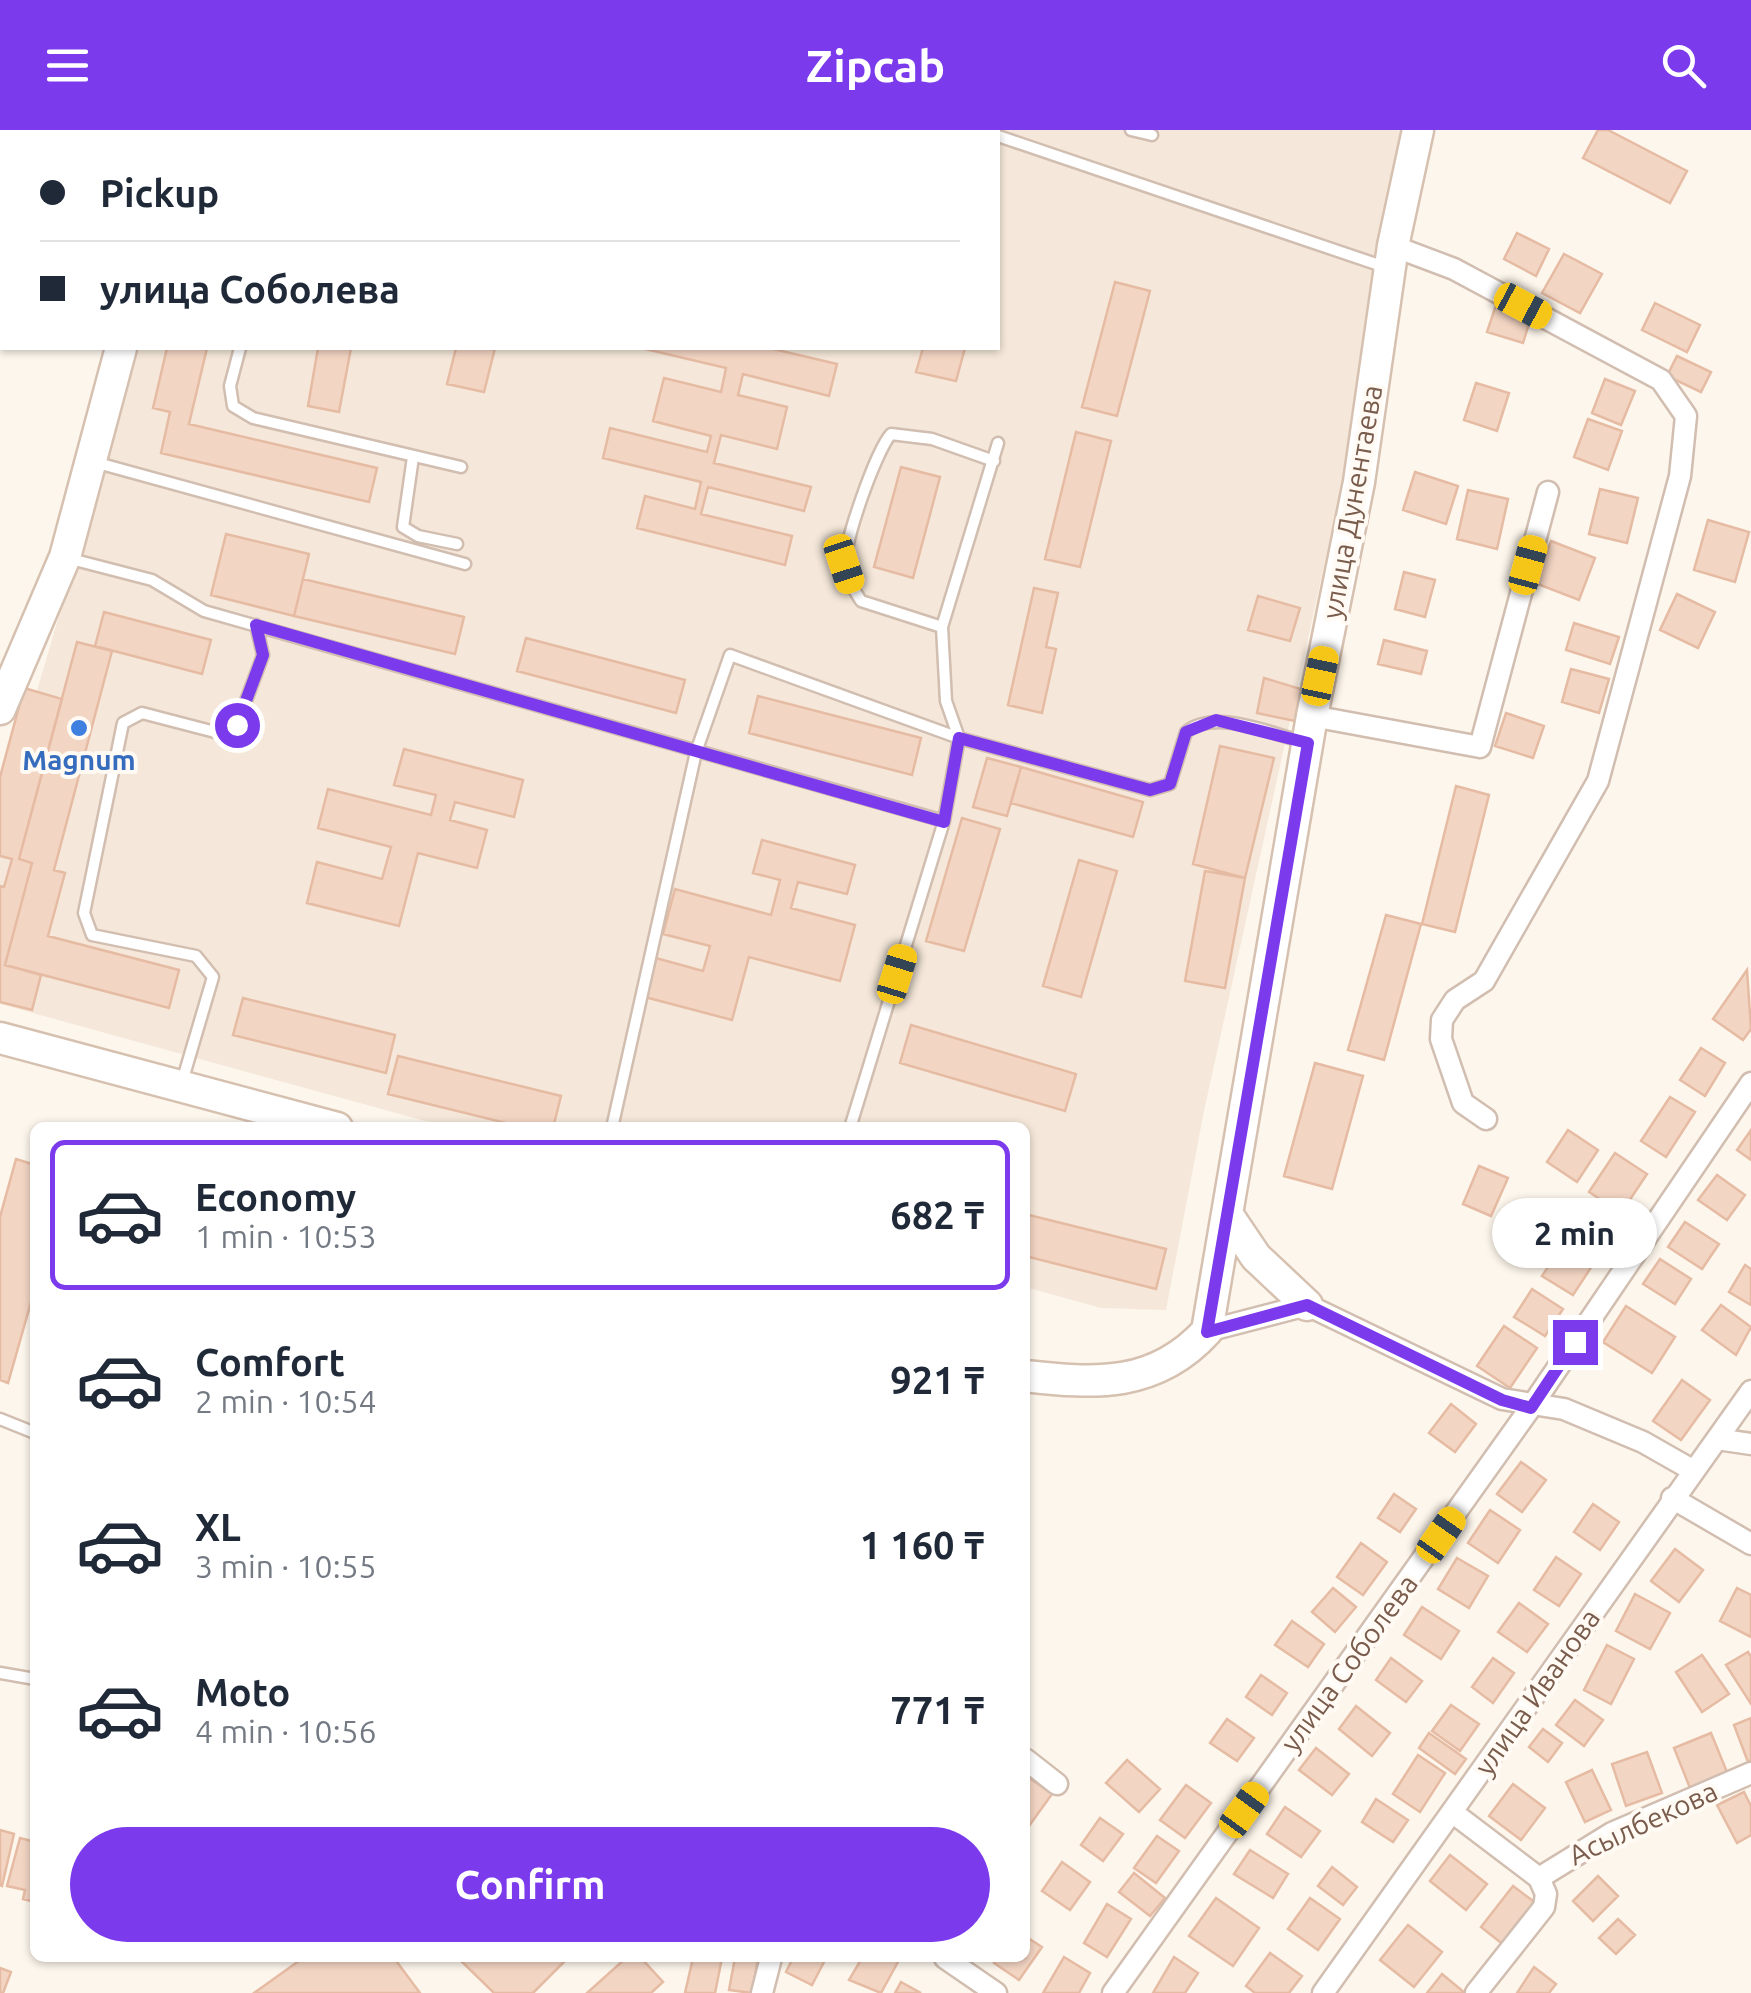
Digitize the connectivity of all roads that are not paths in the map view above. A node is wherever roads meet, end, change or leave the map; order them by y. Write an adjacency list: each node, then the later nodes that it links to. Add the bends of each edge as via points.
1 (1132, 130): 3 (lane)
2 (1418, 130): 5 (street, улица Дунентаева)
3 (1152, 134)
4 (1002, 135): 5 (lane)
5 (1392, 257): 20 (street, улица Дунентаева, via 1360,482); 27 (street, via 1454,268 1661,380 1686,416 1680,476 1598,780 1484,980 1455,1000 1442,1020 1444,1050 1463,1103)
6 (121, 350): 10 (street)
7 (239, 350): 9 (lane, via 230,386 233,406 252,418)
8 (998, 443): 11 (lane)
9 (414, 457): 12 (lane); 14 (lane, via 403,527)
10 (93, 461): 15 (street); 16 (lane)
11 (994, 461): 18 (lane); 18 (lane, via 891,434 879,448 864,494 844,564 851,584 861,601)
12 (461, 467)
13 (1548, 492): 20 (street, via 1480,748)
14 (457, 544)
15 (65, 557): 17 (lane, via 152,580 204,611); 19 (street)
16 (464, 564)
17 (256, 625): 22 (lane); 26 (lane, via 263,655 237,725 215,732 142,713 123,723 84,913 92,935 196,956 208,966 213,976)
18 (942, 627): 21 (lane, via 946,702)
19 (0, 709)
20 (1310, 729): 21 (lane, via 1200,723 1186,732 1170,784 1150,790); 31 (street, улица Дунентаева)
21 (959, 738): 22 (lane, via 730,655); 23 (lane)
22 (696, 752): 23 (lane); 29 (lane)
23 (944, 822): 30 (lane)
24 (0, 1038): 26 (street)
25 (1751, 1082): 36 (street, улица Соболева)
26 (182, 1083): 28 (street)
27 (1486, 1119)
28 (317, 1122)
29 (613, 1122)
30 (852, 1122)
31 (1227, 1214): 32 (street, via 1256,1257); 33 (street, улица Дунентаева)
32 (1307, 1305): 33 (street); 36 (street)
33 (1207, 1332): 34 (street, via 1165,1366 1131,1380)
34 (1030, 1377)
35 (1751, 1390): 39 (street, улица Иванова)
36 (1531, 1408): 41 (street, via 1564,1410 1643,1442); 55 (street, улица Соболева)
37 (0, 1420): 38 (lane)
38 (30, 1431)
39 (1717, 1439): 40 (street); 41 (street, улица Иванова)
40 (1751, 1444)
41 (1694, 1472): 42 (street, улица Иванова)
42 (1672, 1498): 43 (street); 49 (street, улица Иванова)
43 (1751, 1544)
44 (0, 1673): 45 (lane)
45 (30, 1678)
46 (1030, 1763): 48 (street)
47 (1751, 1773): 50 (street, Асылбекова, via 1612,1833)
48 (1057, 1784)
49 (1452, 1812): 50 (street, Асылбекова); 56 (street, улица Иванова)
50 (1538, 1878): 57 (street, Асылбекова, via 1544,1907)
51 (770, 1962): 53 (street)
52 (951, 1962): 54 (street)
53 (762, 1993)
54 (996, 1993)
55 (1113, 1993)
56 (1323, 1993)
57 (1476, 1993)

